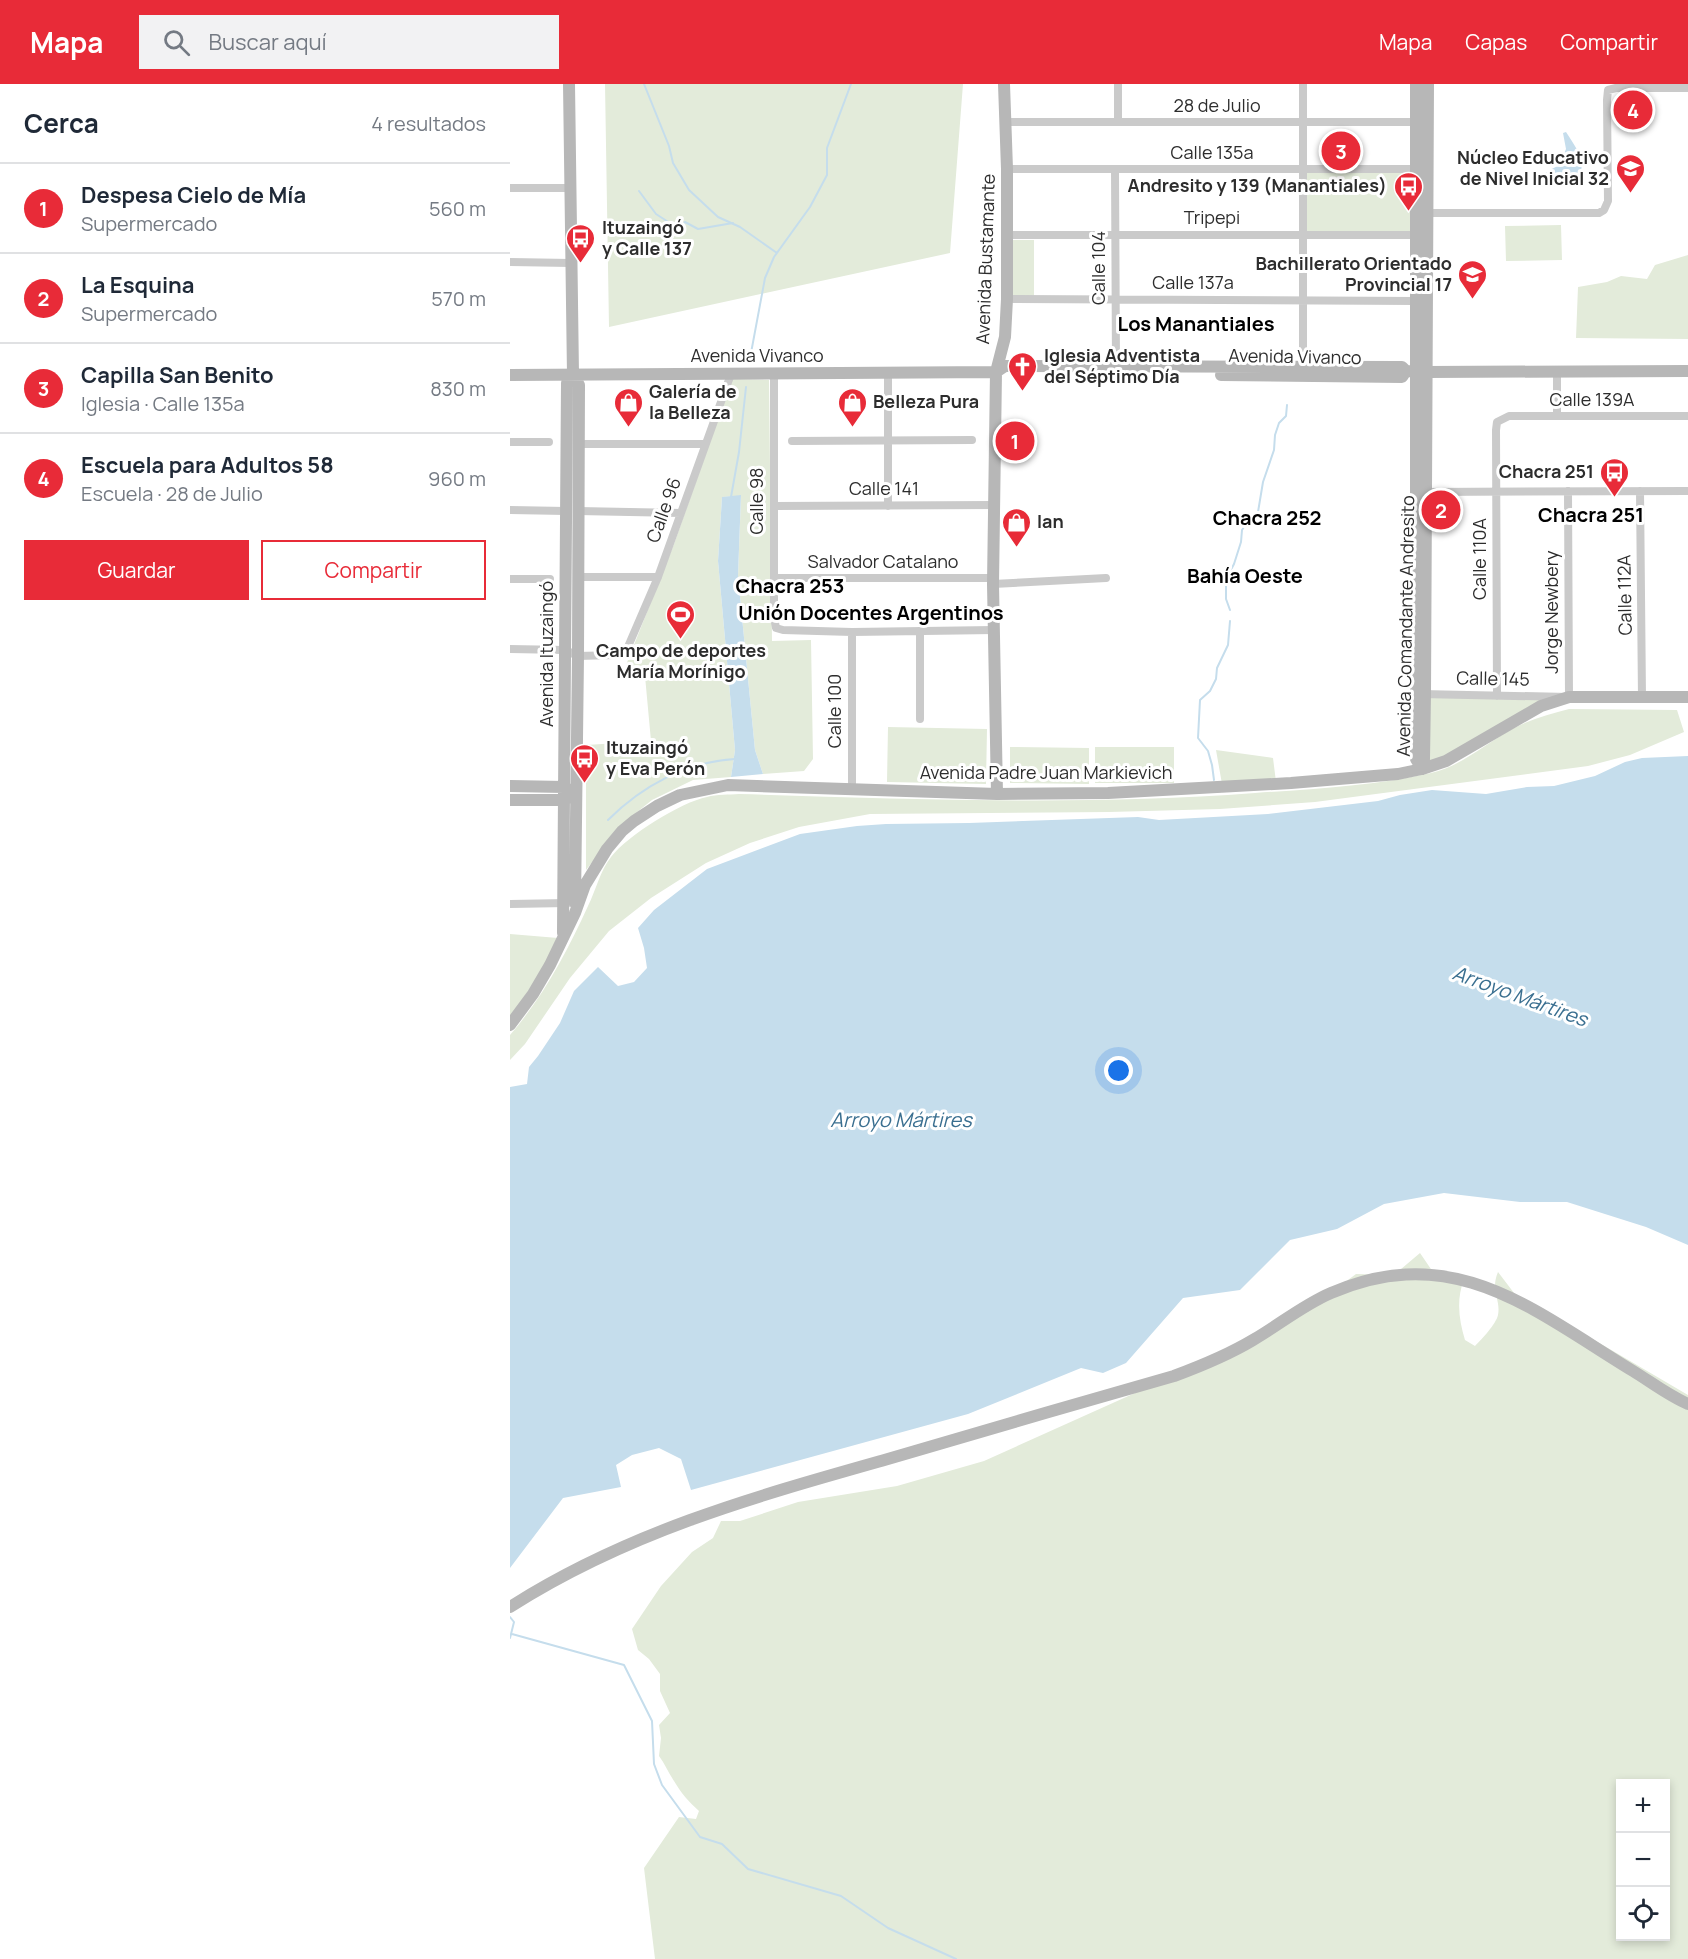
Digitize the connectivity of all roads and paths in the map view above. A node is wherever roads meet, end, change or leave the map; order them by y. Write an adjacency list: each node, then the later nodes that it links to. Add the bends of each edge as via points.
1 (569, 84): 17 (main road, Avenida Ituzaingó)
2 (1004, 84): 8 (main road, Avenida Bustamante)
3 (1118, 84): 9 (street)
4 (1304, 84): 10 (street)
5 (1416, 84): 11 (main road, Avenida Comandante Andresito)
6 (1428, 84): 11 (main road, Avenida Comandante Andresito)
7 (1688, 88): 18 (street, via 1608,90 1608,201 1599,213)
8 (1006, 122): 9 (street, 28 de Julio); 15 (main road, Avenida Bustamante)
9 (1118, 122): 10 (street, 28 de Julio)
10 (1303, 122): 11 (street, 28 de Julio); 13 (street)
11 (1422, 122): 14 (main road, Avenida Comandante Andresito); 18 (main road, Avenida Comandante Andresito)
12 (1115, 169): 13 (street, Calle 135a); 15 (street, Calle 135a); 20 (street, Calle 104)
13 (1302, 169): 14 (street, Calle 135a); 21 (street)
14 (1416, 169): 22 (main road, Avenida Comandante Andresito)
15 (1007, 170): 19 (main road, Avenida Bustamante)
16 (510, 188): 17 (street)
17 (570, 188): 24 (main road, Avenida Ituzaingó)
18 (1428, 213): 32 (main road, Avenida Comandante Andresito)
19 (1007, 235): 20 (street, Tripepi); 25 (main road, Avenida Bustamante)
20 (1116, 235): 21 (street, Tripepi); 26 (street, Calle 104)
21 (1302, 235): 22 (street, Tripepi); 27 (street)
22 (1416, 235): 28 (main road, Avenida Comandante Andresito)
23 (510, 262): 24 (street)
24 (571, 262): 39 (main road, Avenida Ituzaingó)
25 (1006, 299): 26 (street, Calle 137a); 31 (main road, Avenida Bustamante)
26 (1116, 300): 27 (street, Calle 137a); 29 (street, Calle 104)
27 (1303, 300): 28 (street, Calle 137a); 30 (street)
28 (1416, 301): 32 (main road, Avenida Comandante Andresito)
29 (1116, 366): 30 (main road, Avenida Vivanco); 31 (main road, Avenida Vivanco, via 1005,366)
30 (1303, 367): 32 (main road, Avenida Vivanco, via 1402,367)
31 (1000, 371): 32 (main road, Avenida Vivanco, via 1391,377); 35 (main road, Avenida Vivanco); 55 (main road, Avenida Bustamante)
32 (1416, 371): 33 (main road, Avenida Vivanco); 54 (main road, Avenida Comandante Andresito)
33 (1557, 371): 34 (main road, Avenida Vivanco); 40 (street)
34 (1688, 371)
35 (888, 373): 37 (main road, Avenida Vivanco); 45 (street)
36 (731, 374): 37 (main road, Avenida Vivanco); 39 (main road, Avenida Vivanco); 49 (street, Calle 96)
37 (774, 374): 56 (street, Calle 98)
38 (510, 375): 39 (main road, Avenida Vivanco)
39 (573, 375): 48 (main road, Avenida Ituzaingó, via 579,385); 59 (main road, Avenida Ituzaingó, via 567,383)
40 (1557, 416): 41 (street, Calle 139A); 42 (street, Calle 139A, via 1509,416)
41 (1688, 416)
42 (1497, 422): 50 (street, Calle 110A)
43 (972, 440): 45 (street)
44 (792, 441): 45 (street)
45 (888, 441): 57 (street)
46 (510, 442): 47 (street)
47 (549, 442)
48 (578, 444): 49 (street); 59 (main road, Avenida Ituzaingó)
49 (705, 444): 60 (street, Calle 96)
50 (1496, 491): 51 (street); 54 (street); 75 (street, Calle 110A)
51 (1568, 491): 52 (street); 76 (street, Jorge Newbery)
52 (1640, 491): 53 (street); 78 (street, Calle 112A)
53 (1688, 491)
54 (1421, 492): 74 (main road, Avenida Comandante Andresito)
55 (994, 505): 57 (street, Calle 141); 67 (main road, Avenida Bustamante)
56 (774, 506): 57 (street, Calle 141); 63 (street, Calle 98)
57 (888, 506)
58 (510, 510): 59 (street)
59 (572, 511): 60 (street); 62 (main road, Avenida Ituzaingó); 72 (main road, Avenida Ituzaingó)
60 (681, 513): 61 (street, Calle 96)
61 (658, 577): 62 (street); 73 (street, Calle 96, via 622,654)
62 (578, 578): 73 (main road, Avenida Ituzaingó)
63 (774, 578): 67 (street, Salvador Catalano); 70 (street, Calle 98, via 776,628)
64 (1106, 578): 67 (street, Salvador Catalano)
65 (510, 579): 66 (street)
66 (550, 579)
67 (993, 581): 68 (main road, Avenida Bustamante)
68 (994, 630): 69 (street); 84 (main road, Avenida Bustamante)
69 (920, 631): 70 (street); 79 (street)
70 (852, 632): 83 (street, Calle 100)
71 (510, 649): 72 (street)
72 (566, 650): 73 (street); 82 (main road, Avenida Ituzaingó)
73 (578, 656): 85 (main road, Avenida Ituzaingó)
74 (1420, 694): 75 (street, Calle 145); 80 (main road, Avenida Comandante Andresito)
75 (1497, 696): 76 (street, Calle 145)
76 (1569, 697): 78 (main road, Avenida Padre Juan Markievich); 80 (main road, Avenida Padre Juan Markievich, via 1542,706 1446,761)
77 (1688, 697): 78 (main road, Avenida Padre Juan Markievich)
78 (1642, 698)
79 (920, 719)
80 (1422, 769): 84 (main road, Avenida Padre Juan Markievich, via 1193,789)
81 (510, 786): 82 (main road)
82 (564, 787): 85 (main road, Avenida Ituzaingó)
83 (852, 790): 84 (main road, Avenida Padre Juan Markievich); 90 (main road, Avenida Padre Juan Markievich, via 728,785 680,795 622,831 596,865)
84 (998, 794)
85 (570, 797): 86 (main road); 87 (main road, Avenida Ituzaingó); 89 (main road, Avenida Ituzaingó)
86 (510, 800)
87 (575, 897): 89 (street); 90 (main road, Avenida Ituzaingó)
88 (510, 904): 89 (street)
89 (564, 904): 91 (main road, Avenida Ituzaingó)
90 (575, 913): 91 (main road, Avenida Padre Juan Markievich)
91 (563, 936): 92 (main road, Avenida Padre Juan Markievich, via 550,966)
92 (510, 1024)
93 (1688, 1404): 94 (main road, via 1514,1298 1464,1280 1394,1275 1361,1281 1329,1294 1253,1340 1174,1376 697,1516 631,1542)
94 (510, 1607)

